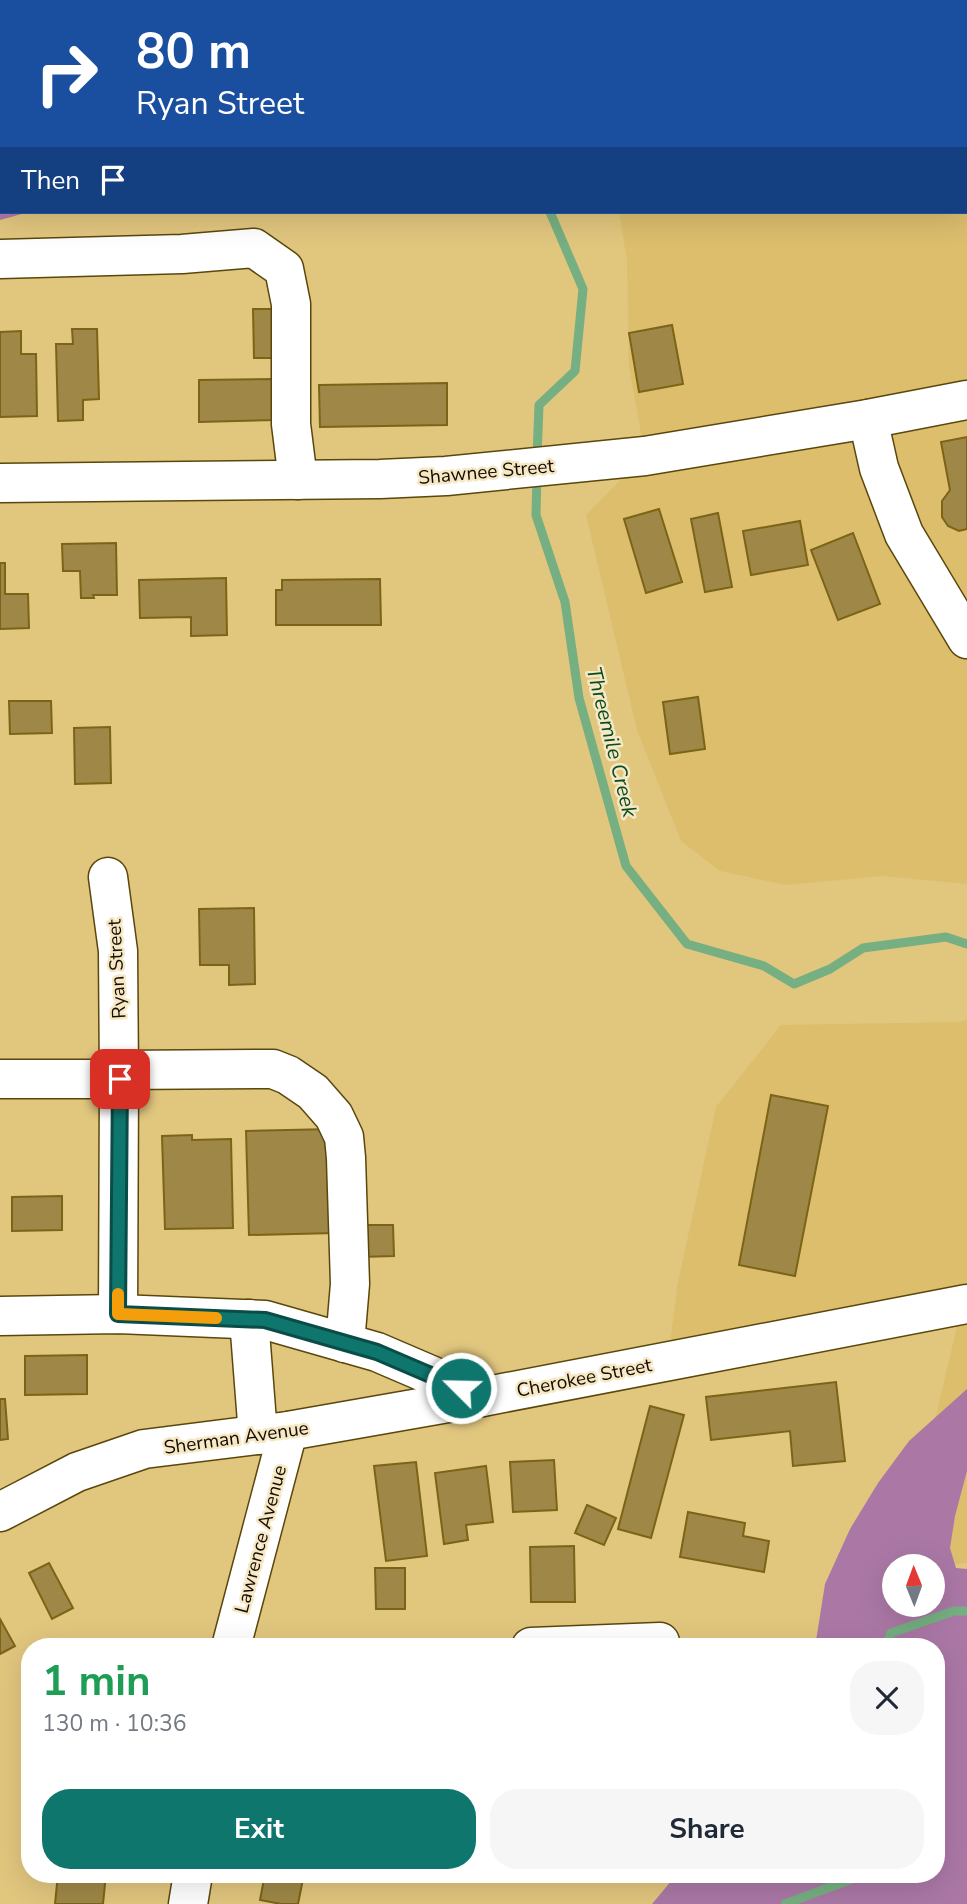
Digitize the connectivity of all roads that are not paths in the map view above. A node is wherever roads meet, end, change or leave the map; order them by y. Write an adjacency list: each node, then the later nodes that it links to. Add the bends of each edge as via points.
1 (609, 0): 2 (street)
2 (683, 0)
3 (0, 259): 6 (street, via 254,248 284,269 292,304 291,424)
4 (967, 400): 5 (street, Shawnee Street)
5 (868, 419): 6 (street, Shawnee Street, via 645,456 446,476); 8 (street, via 879,468 904,534)
6 (298, 480): 7 (street, Shawnee Street)
7 (0, 483)
8 (967, 639)
9 (108, 877): 10 (street, Ryan Street, via 118,951)
10 (119, 1074): 11 (street); 13 (street, Ryan Street); 16 (street, via 273,1069 313,1092 334,1116 344,1137 346,1158 350,1284)
11 (0, 1079)
12 (967, 1304): 17 (street, Cherokee Street)
13 (118, 1314): 14 (street); 15 (street)
14 (0, 1316)
15 (249, 1319): 16 (street); 18 (street, Lawrence Avenue)
16 (345, 1343): 17 (street)
17 (482, 1397): 18 (street, Sherman Avenue)
18 (273, 1433): 19 (street, Sherman Avenue, via 144,1449 77,1472); 20 (street, Lawrence Avenue)
19 (0, 1512)
20 (233, 1638)
21 (192, 1883): 22 (street)
22 (188, 1904)

